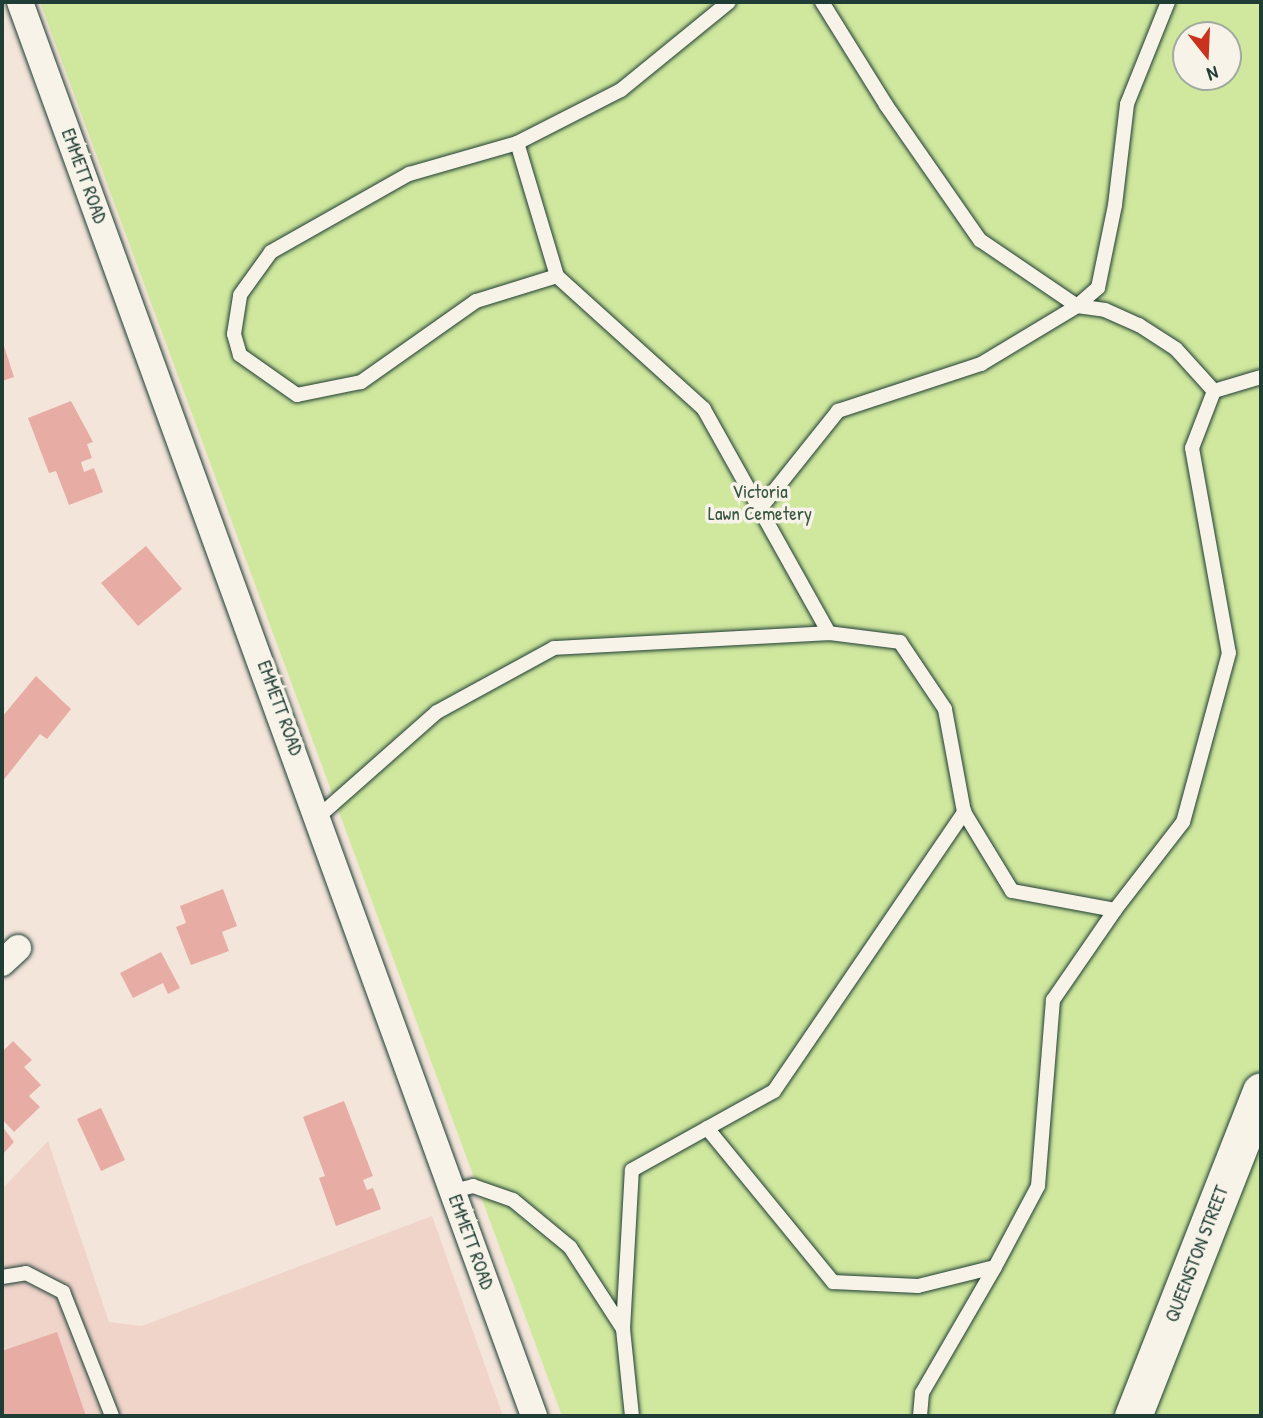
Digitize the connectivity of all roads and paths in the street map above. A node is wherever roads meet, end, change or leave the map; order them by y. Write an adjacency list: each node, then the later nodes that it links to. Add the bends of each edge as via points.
1 (20, 2): 13 (street, EMMETT ROAD)
2 (729, 2): 5 (lane, via 621,90)
3 (822, 2): 7 (lane, via 886,105 980,240)
4 (1168, 2): 7 (lane, via 1127,104 1115,205 1098,288)
5 (517, 143): 6 (lane); 6 (lane, via 409,174 271,252 240,295 234,334 240,355 297,395 361,382 476,301)
6 (557, 276): 10 (lane, via 704,409)
7 (1077, 306): 9 (lane, via 1105,310 1139,324 1176,349); 10 (lane, via 981,364 838,411)
8 (1261, 377): 9 (lane)
9 (1214, 391): 14 (lane, via 1192,448 1229,653 1183,821)
10 (759, 510): 11 (lane)
11 (829, 633): 12 (lane, via 900,642 944,709); 13 (lane, via 554,648 437,712)
12 (964, 812): 14 (lane, via 1012,891); 16 (lane, via 774,1091)
13 (319, 816): 17 (street, EMMETT ROAD)
14 (1115, 910): 18 (lane, via 1053,1000 1038,1186)
15 (1261, 1091): 25 (main road, QUEENSTON STREET)
16 (707, 1128): 18 (lane, via 834,1282 918,1286); 20 (lane, via 632,1170)
17 (453, 1191): 20 (lane, via 473,1186 513,1200 570,1247); 22 (street, EMMETT ROAD)
18 (995, 1267): 24 (lane, via 922,1393)
19 (2, 1277): 21 (lane, via 26,1273 63,1292)
20 (624, 1329): 23 (lane)
21 (112, 1416)
22 (534, 1416)
23 (632, 1416)
24 (920, 1416)
25 (1133, 1416)

